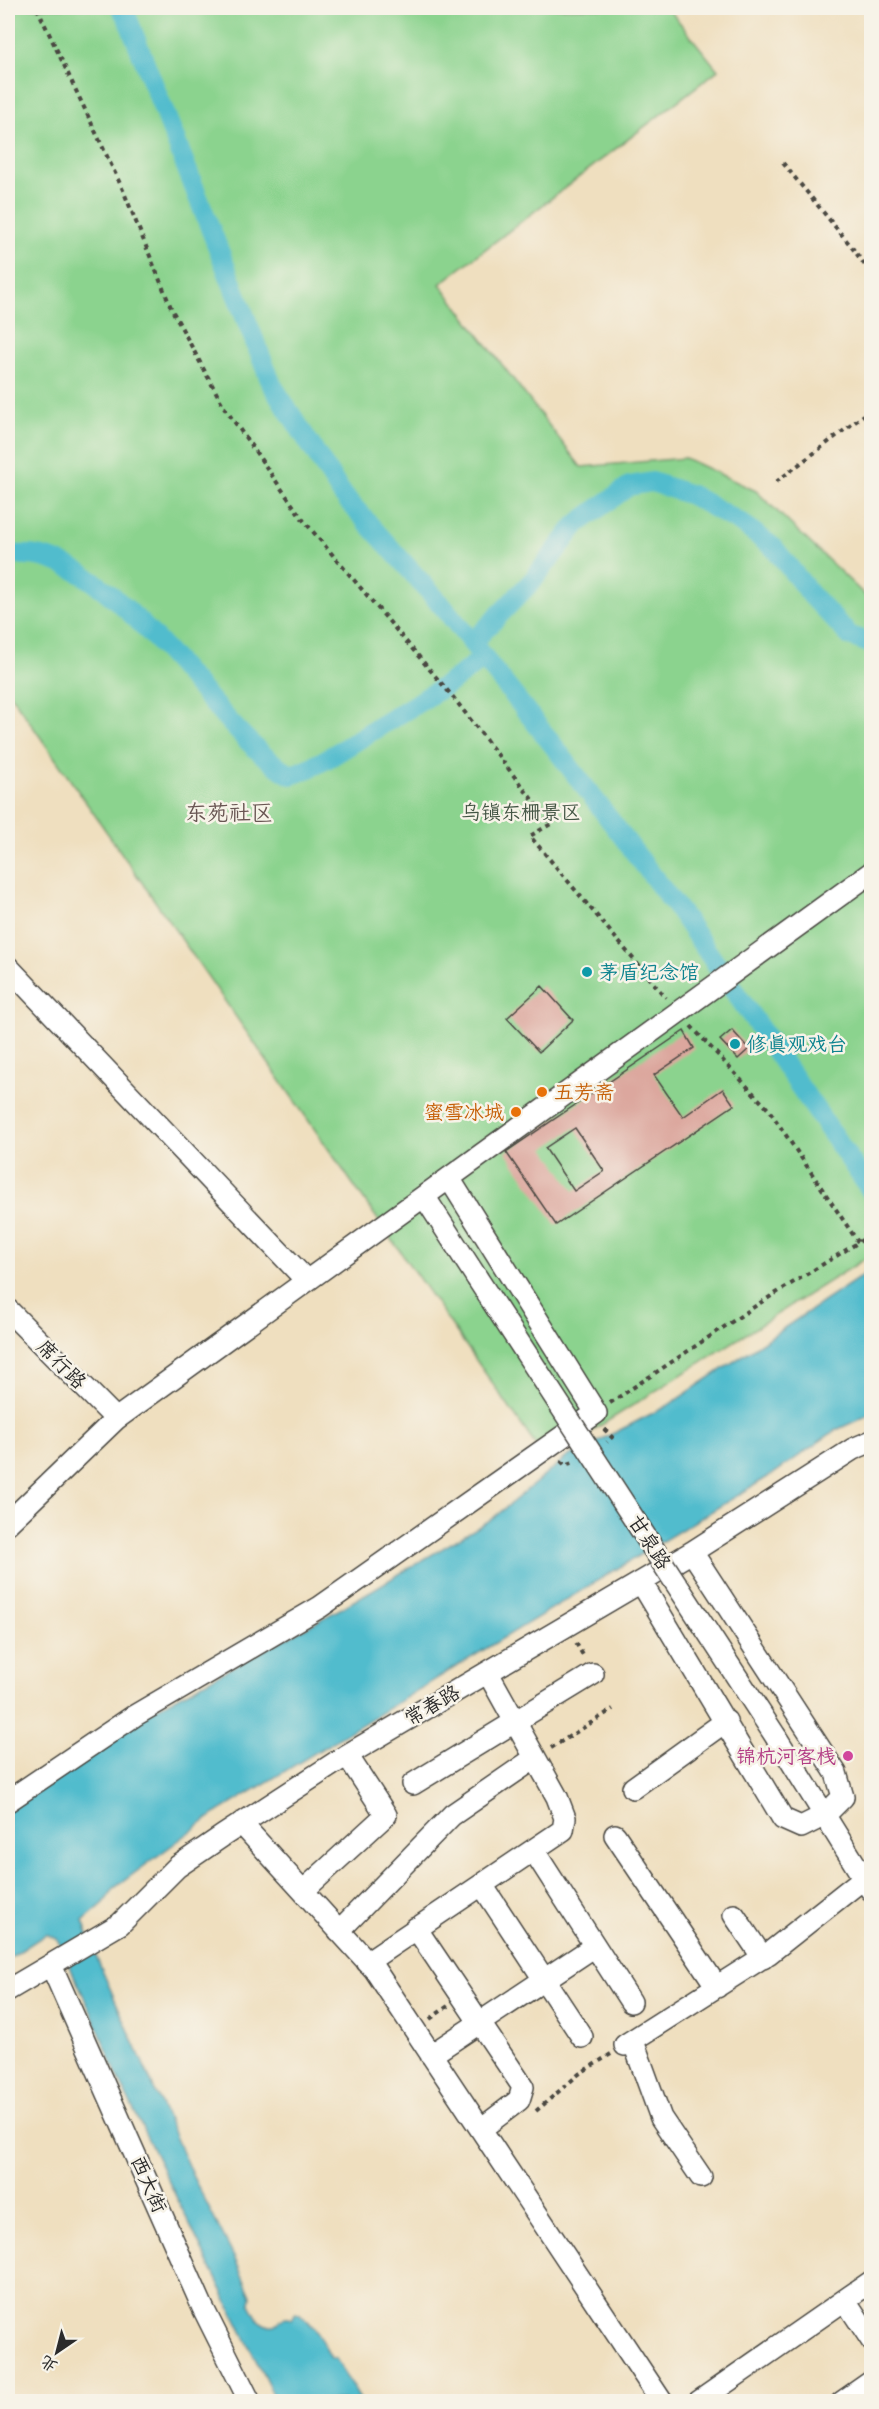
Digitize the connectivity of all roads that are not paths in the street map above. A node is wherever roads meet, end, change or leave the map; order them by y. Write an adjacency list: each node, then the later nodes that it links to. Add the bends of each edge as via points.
1 (872, 872): 3 (street)
2 (8, 967): 5 (street)
3 (449, 1178): 4 (street); 20 (street, via 596,1413 320,1607 134,1716)
4 (424, 1196): 5 (street); 21 (street, 甘泉路, bridge)
5 (308, 1281): 7 (street)
6 (8, 1310): 7 (street, 席行路)
7 (116, 1419): 9 (street)
8 (872, 1441): 10 (street, 常春路, via 853,1449)
9 (8, 1523)
10 (692, 1552): 11 (street, 常春路); 21 (street, via 836,1773 843,1797)
11 (641, 1582): 12 (street, 常春路); 14 (street)
12 (488, 1673): 15 (street); 16 (street, 常春路)
13 (593, 1674): 15 (street)
14 (726, 1721): 19 (street); 21 (street, via 783,1819 801,1827)
15 (515, 1722): 17 (street); 18 (street)
16 (348, 1755): 22 (street, 常春路); 27 (street, via 386,1815)
17 (535, 1758): 24 (street, via 565,1818 563,1830); 30 (street, via 452,1815)
18 (413, 1784)
19 (633, 1788)
20 (8, 1801)
21 (825, 1815): 26 (street, 甘泉路)
22 (241, 1823): 27 (street); 34 (street, 常春路, via 177,1867 120,1924)
23 (615, 1835): 36 (street)
24 (534, 1851): 25 (street); 31 (street)
25 (482, 1885): 29 (street); 35 (street)
26 (868, 1885): 32 (street)
27 (303, 1891): 30 (street)
28 (734, 1915): 32 (street)
29 (416, 1928): 33 (street); 39 (street)
30 (339, 1931): 33 (street)
31 (595, 1946): 35 (street); 38 (street)
32 (763, 1958): 36 (street)
33 (367, 1962): 41 (street)
34 (56, 1963): 37 (street, 常春路); 48 (street, 西大街, via 203,2308)
35 (544, 1980): 39 (street); 40 (street)
36 (717, 1987): 43 (street, via 629,2043 661,2118)
37 (8, 1990)
38 (631, 2002)
39 (480, 2023): 41 (street); 42 (street, via 523,2087 519,2100)
40 (582, 2037)
41 (432, 2055): 42 (street)
42 (481, 2130): 49 (street)
43 (701, 2177)
44 (872, 2281): 45 (street)
45 (845, 2300): 46 (street); 50 (street)
46 (872, 2340)
47 (872, 2381): 51 (street)
48 (250, 2402)
49 (662, 2402)
50 (698, 2402)
51 (843, 2402)

